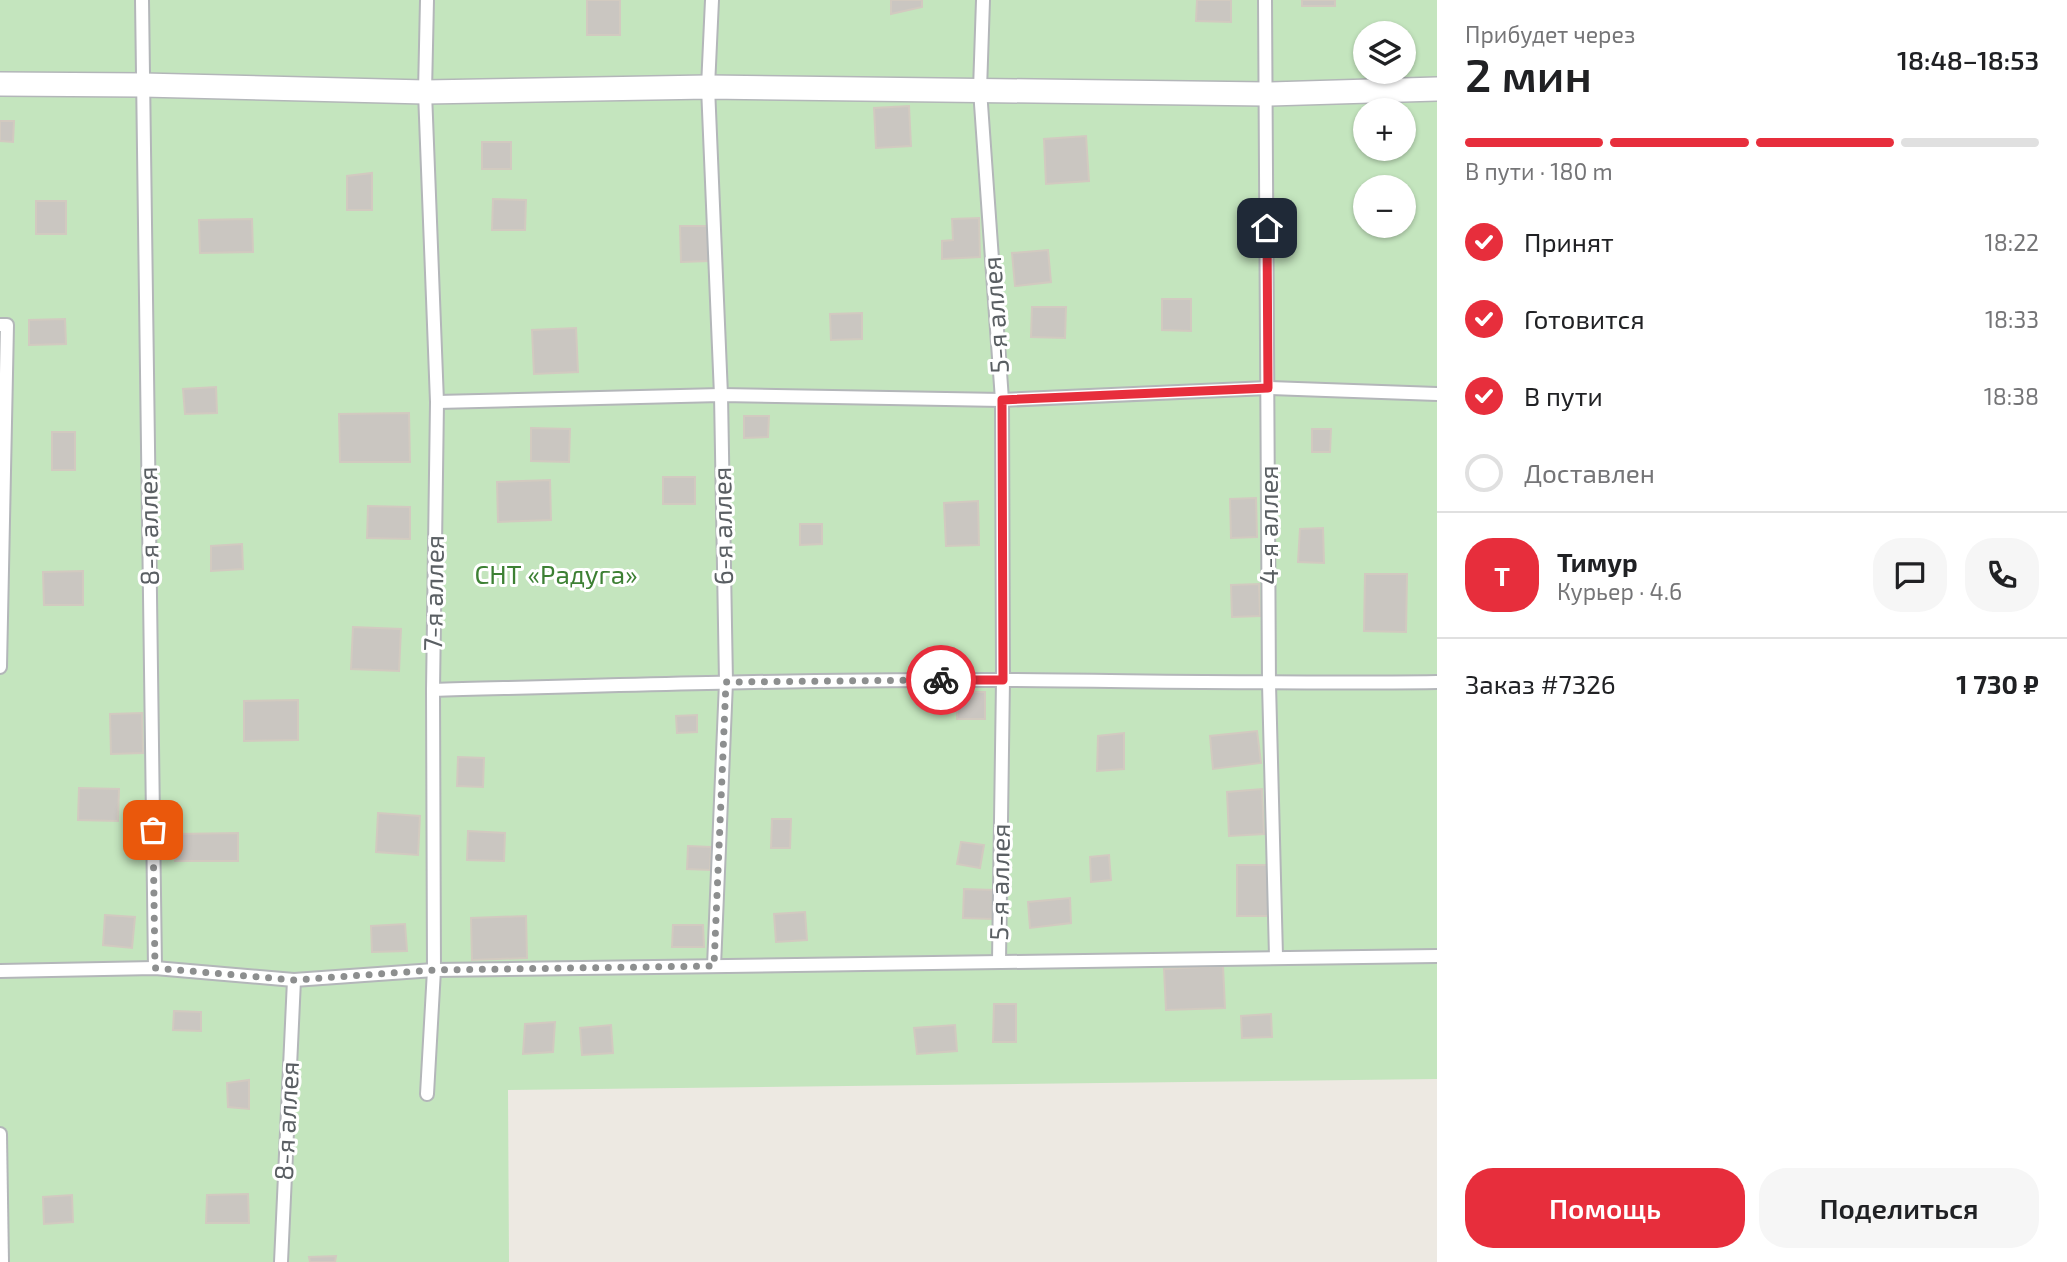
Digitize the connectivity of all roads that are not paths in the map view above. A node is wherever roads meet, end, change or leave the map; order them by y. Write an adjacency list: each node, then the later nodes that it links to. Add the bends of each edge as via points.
1 (142, 0): 7 (lane, 8-я аллея)
2 (427, 0): 11 (lane, 7-я аллея)
3 (712, 0): 8 (lane, 6-я аллея)
4 (983, 0): 10 (lane, 5-я аллея)
5 (1265, 0): 12 (lane, 4-я аллея)
6 (0, 84): 7 (street)
7 (143, 85): 11 (street); 29 (lane, 8-я аллея)
8 (708, 87): 10 (street); 11 (street); 16 (lane, 6-я аллея)
9 (1437, 89): 12 (street)
10 (980, 90): 12 (street); 17 (lane, 5-я аллея)
11 (425, 92): 18 (lane, 7-я аллея)
12 (1266, 94): 14 (lane, 4-я аллея)
13 (3, 325): 19 (lane)
14 (1268, 388): 15 (lane); 17 (lane); 23 (lane, 4-я аллея)
15 (1437, 394)
16 (721, 395): 17 (lane); 18 (lane); 21 (lane, 6-я аллея)
17 (1002, 400): 20 (lane, 5-я аллея)
18 (437, 402): 24 (lane, 7-я аллея)
19 (0, 667)
20 (1003, 680): 21 (lane); 23 (lane); 27 (lane, 5-я аллея)
21 (726, 682): 24 (lane); 28 (lane, 6-я аллея)
22 (1437, 682): 23 (lane)
23 (1269, 684): 25 (lane, 4-я аллея)
24 (433, 690): 30 (lane, 7-я аллея)
25 (1276, 956): 26 (lane); 27 (lane)
26 (1437, 956)
27 (999, 961): 28 (lane)
28 (714, 966): 30 (lane)
29 (155, 968): 31 (lane); 32 (lane)
30 (434, 970): 32 (lane); 33 (lane, 7-я аллея)
31 (0, 971)
32 (294, 980): 36 (lane, 8-я аллея)
33 (426, 1094)
34 (0, 1134): 35 (lane)
35 (2, 1262)
36 (281, 1262)

